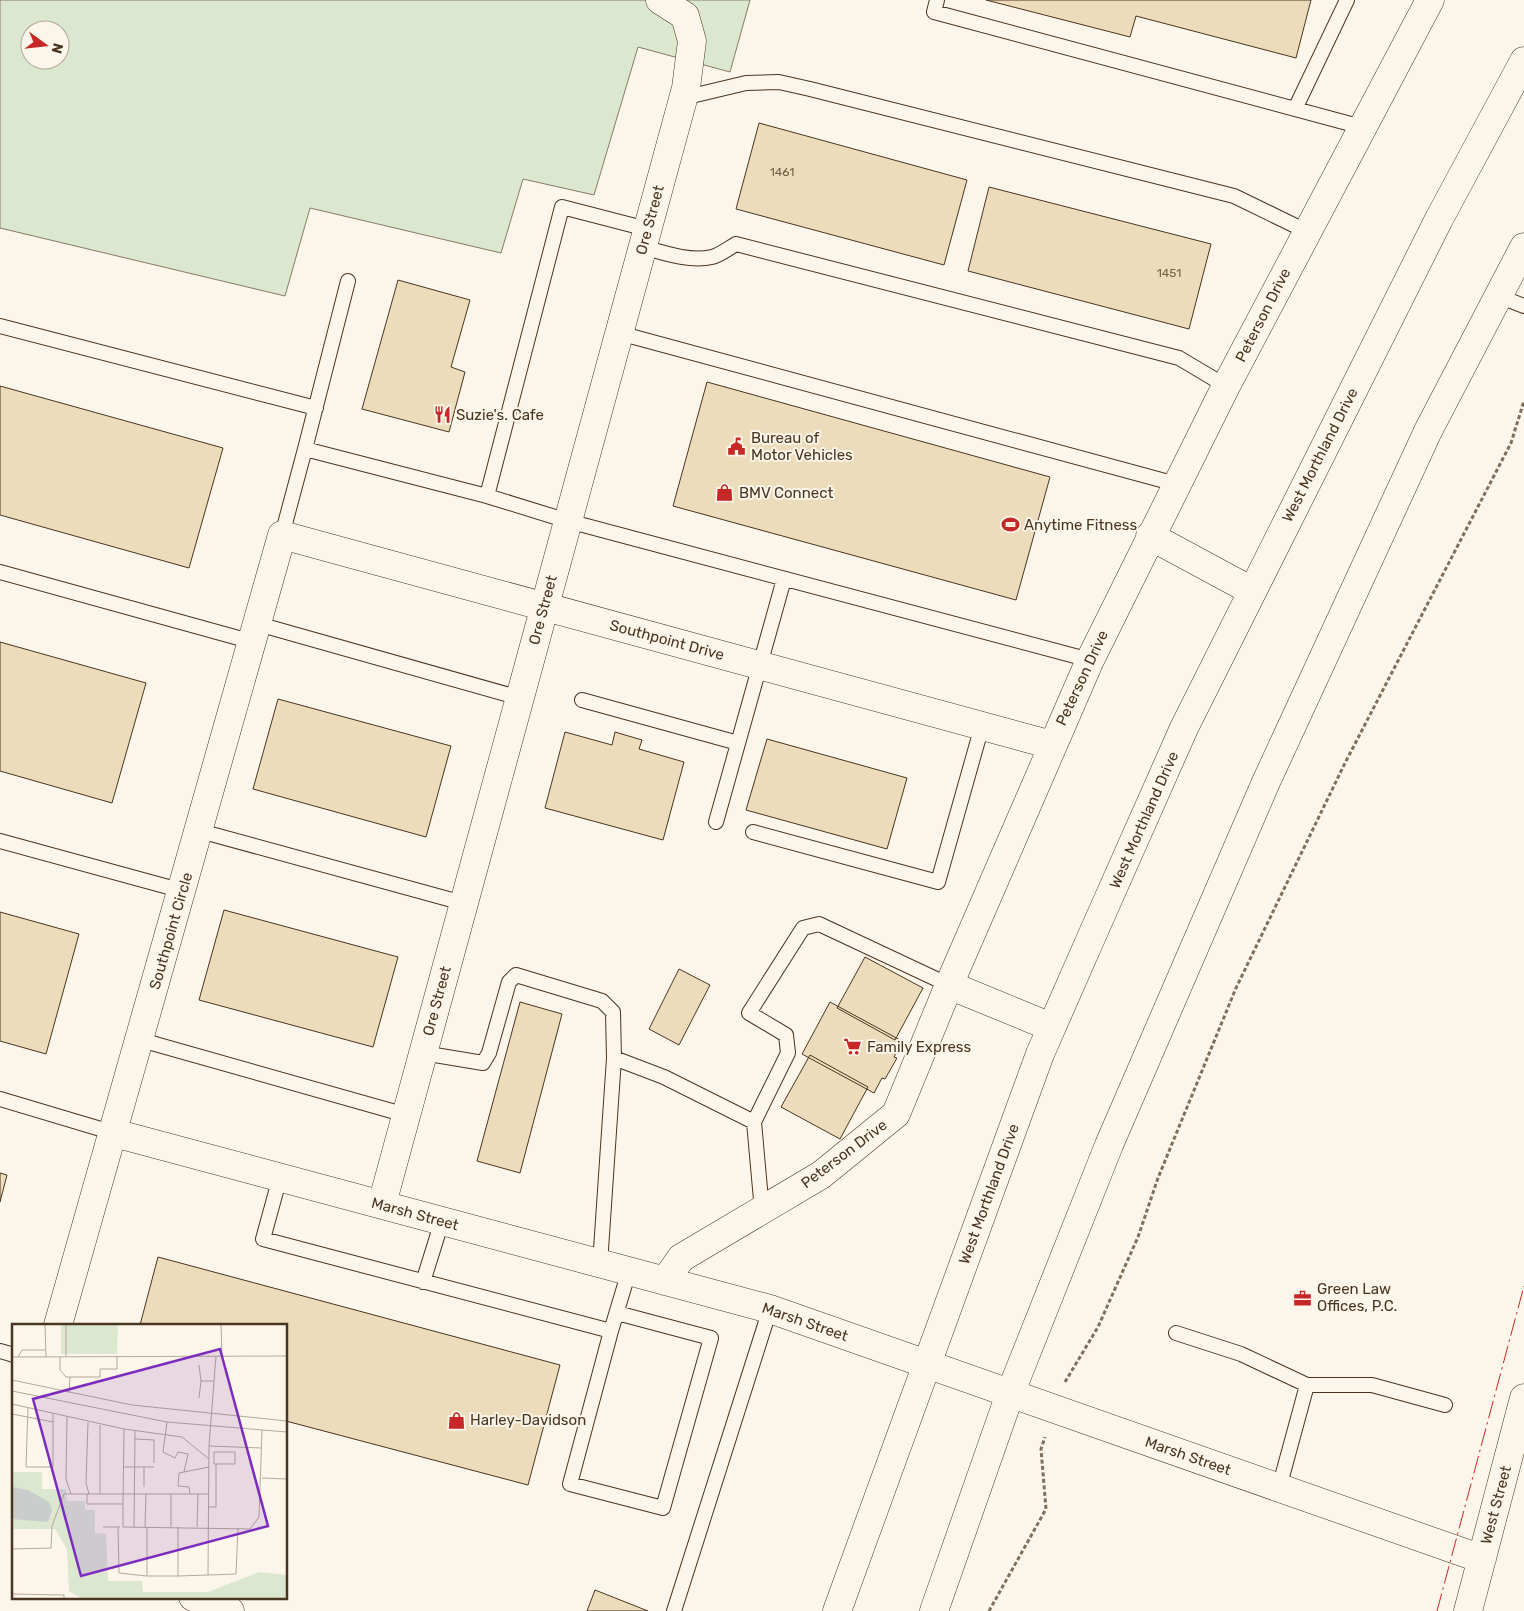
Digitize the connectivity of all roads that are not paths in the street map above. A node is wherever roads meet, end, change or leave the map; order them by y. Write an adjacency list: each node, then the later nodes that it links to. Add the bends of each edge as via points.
1 (660, 0): 6 (main road, Ore Street, via 685,16 692,41)
2 (937, 0): 7 (lane, via 934,12)
3 (1346, 0): 7 (lane)
4 (1430, 0): 8 (main road, Peterson Drive)
5 (1524, 61): 27 (main road, West Morthland Drive, via 1439,219)
6 (683, 98): 9 (lane, via 746,83 779,82 810,88 1234,196); 10 (main road, Ore Street)
7 (1295, 109): 8 (lane)
8 (1362, 127): 9 (main road, Peterson Drive)
9 (1306, 231): 17 (main road, Peterson Drive)
10 (645, 238): 16 (main road, Ore Street); 17 (lane, via 677,256 698,258 712,257 736,244 1179,358); 21 (lane, via 562,207)
11 (1524, 247): 13 (main road)
12 (348, 281): 18 (lane)
13 (1498, 296): 14 (lane); 67 (main road, via 1428,431 1262,791 1109,1145)
14 (1524, 306)
15 (0, 326): 18 (lane)
16 (619, 333): 20 (lane); 22 (main road, Ore Street)
17 (1226, 386): 20 (main road, Peterson Drive)
18 (316, 408): 19 (lane)
19 (305, 449): 21 (lane); 23 (lane)
20 (1176, 484): 24 (main road, Peterson Drive)
21 (487, 496): 22 (lane)
22 (568, 521): 26 (lane); 28 (main road, Ore Street)
23 (282, 536): 28 (main road, Southpoint Drive); 29 (main road, Southpoint Circle)
24 (1150, 536): 27 (main road); 30 (main road, Peterson Drive)
25 (0, 572): 29 (lane)
26 (784, 579): 30 (lane); 31 (lane)
27 (1252, 591): 44 (main road, West Morthland Drive, via 1184,728)
28 (544, 607): 31 (main road, Southpoint Drive); 32 (main road, Ore Street)
29 (255, 633): 32 (lane); 38 (main road, Southpoint Circle)
30 (1090, 660): 36 (main road, Peterson Drive)
31 (759, 666): 34 (main road, Southpoint Drive); 35 (lane)
32 (520, 698): 42 (main road, Ore Street)
33 (582, 700): 35 (lane)
34 (982, 726): 36 (main road, Southpoint Drive); 39 (lane, via 938,882)
35 (738, 743): 37 (lane)
36 (1052, 745): 43 (main road, Peterson Drive)
37 (716, 822)
38 (200, 831): 41 (main road, Southpoint Circle); 42 (lane)
39 (753, 832)
40 (0, 841): 41 (lane)
41 (183, 890): 45 (main road, Southpoint Circle)
42 (464, 903): 46 (main road, Ore Street)
43 (950, 985): 44 (main road); 50 (lane, via 819,924 803,928 749,1013 786,1035 788,1053); 54 (main road, Peterson Drive, via 896,1114 821,1174)
44 (1051, 1027): 65 (main road, West Morthland Drive)
45 (140, 1040): 49 (lane); 51 (main road, Southpoint Circle)
46 (423, 1054): 47 (lane, via 483,1063 489,1053 509,982 516,975 602,1001 613,1012); 49 (main road, Ore Street)
47 (614, 1058): 50 (lane, via 664,1076); 56 (lane)
48 (0, 1099): 51 (lane)
49 (406, 1115): 53 (main road, Ore Street)
50 (754, 1122): 54 (lane)
51 (114, 1133): 52 (main road, Marsh Street); 62 (main road, Southpoint Circle)
52 (280, 1177): 53 (main road, Marsh Street); 59 (lane, via 263,1240)
53 (382, 1204): 55 (main road, Marsh Street)
54 (762, 1210): 58 (main road, Peterson Drive, via 681,1258)
55 (442, 1221): 56 (main road, Marsh Street); 59 (lane)
56 (600, 1264): 57 (main road, Marsh Street)
57 (629, 1272): 58 (main road, Marsh Street); 61 (lane)
58 (665, 1281): 60 (main road, Marsh Street)
59 (423, 1282): 63 (lane)
60 (770, 1309): 65 (main road, Marsh Street); 74 (lane)
61 (617, 1313): 63 (lane); 63 (lane, via 711,1338 663,1508 570,1484)
62 (58, 1324)
63 (612, 1331)
64 (1176, 1333): 66 (lane, via 1241,1354)
65 (927, 1364): 67 (main road, Marsh Street); 75 (main road, West Morthland Drive)
66 (1307, 1385): 69 (lane, via 1372,1385); 70 (lane)
67 (1010, 1394): 70 (main road, Marsh Street); 76 (main road)
68 (1524, 1398): 71 (main road, West Street)
69 (1445, 1405)
70 (1279, 1488): 71 (main road, Marsh Street)
71 (1482, 1559): 77 (main road, West Street)
72 (196, 1598): 73 (main road)
73 (230, 1611)
74 (674, 1611)
75 (837, 1611)
76 (934, 1611)
77 (1468, 1611)

